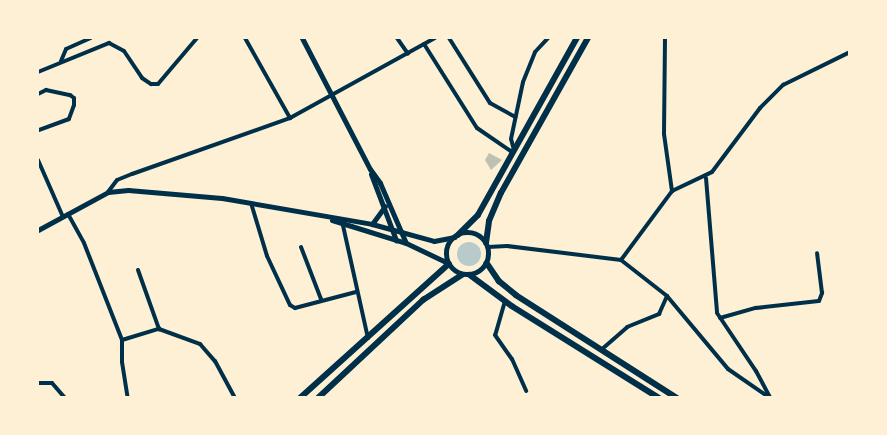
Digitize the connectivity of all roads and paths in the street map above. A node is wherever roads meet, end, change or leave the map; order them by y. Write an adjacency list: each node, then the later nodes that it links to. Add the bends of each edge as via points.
1 (91, 38): 15 (street, via 66,50)
2 (197, 38): 15 (street, via 158,84 142,78 124,51 109,44)
3 (245, 38): 20 (street)
4 (302, 38): 18 (main road)
5 (398, 38): 14 (street)
6 (435, 38): 12 (street)
7 (449, 38): 19 (street, via 490,103)
8 (548, 38): 19 (street, via 535,52)
9 (577, 38): 22 (main road)
10 (588, 38): 39 (main road, via 501,193 489,221)
11 (665, 38): 26 (street, via 664,134)
12 (424, 44): 14 (street); 22 (street, via 477,128 488,138)
13 (850, 52): 25 (street, via 784,85 760,108 718,167)
14 (408, 54): 18 (street)
15 (61, 61): 16 (street)
16 (38, 72)
17 (38, 94): 21 (street, via 46,90 74,98 69,119)
18 (333, 97): 20 (street); 24 (main road)
19 (515, 117): 22 (street, via 511,139)
20 (290, 118): 27 (street, via 117,180)
21 (38, 130)
22 (513, 151): 36 (main road, via 478,215)
23 (38, 160): 30 (street)
24 (370, 169): 29 (main road); 35 (main road)
25 (706, 178): 26 (street, via 685,182); 52 (street)
26 (672, 191): 42 (street)
27 (108, 192): 28 (main road, via 128,190); 30 (main road)
28 (251, 203): 31 (main road); 50 (street, via 267,256 290,305 295,308)
29 (384, 206): 32 (main road); 33 (main road)
30 (65, 216): 34 (main road); 55 (street, via 84,243)
31 (342, 222): 32 (main road); 37 (main road); 48 (street)
32 (372, 224): 33 (main road)
33 (393, 229): 35 (main road); 37 (main road)
34 (38, 230)
35 (403, 232): 36 (main road, via 434,241); 38 (main road)
36 (457, 236): 39 (main road, via 474,233); 44 (main road, via 446,253)
37 (396, 240): 38 (main road)
38 (406, 243): 44 (main road)
39 (487, 245): 42 (street); 43 (main road)
40 (301, 247): 50 (street)
41 (817, 253): 52 (street, via 822,292 819,301 756,308)
42 (621, 260): 49 (street)
43 (487, 263): 47 (main road); 56 (main road, via 499,281 516,295)
44 (449, 264): 46 (main road); 54 (main road)
45 (138, 270): 53 (street)
46 (462, 274): 47 (main road); 64 (main road, via 423,300)
47 (470, 275): 51 (main road)
48 (356, 292): 50 (street); 54 (street)
49 (666, 296): 56 (street, via 659,314 627,327); 59 (street, via 728,369)
50 (321, 299)
51 (505, 301): 58 (street, via 496,335 512,359); 65 (main road)
52 (720, 318): 59 (street)
53 (159, 329): 55 (street); 62 (street, via 203,347)
54 (368, 338): 63 (main road)
55 (122, 340): 61 (street)
56 (600, 351): 66 (main road)
57 (38, 383): 60 (street, via 52,383)
58 (526, 391)
59 (770, 397)
60 (65, 398)
61 (128, 398)
62 (235, 398)
63 (300, 398)
64 (318, 398)
65 (660, 398)
66 (677, 398)

